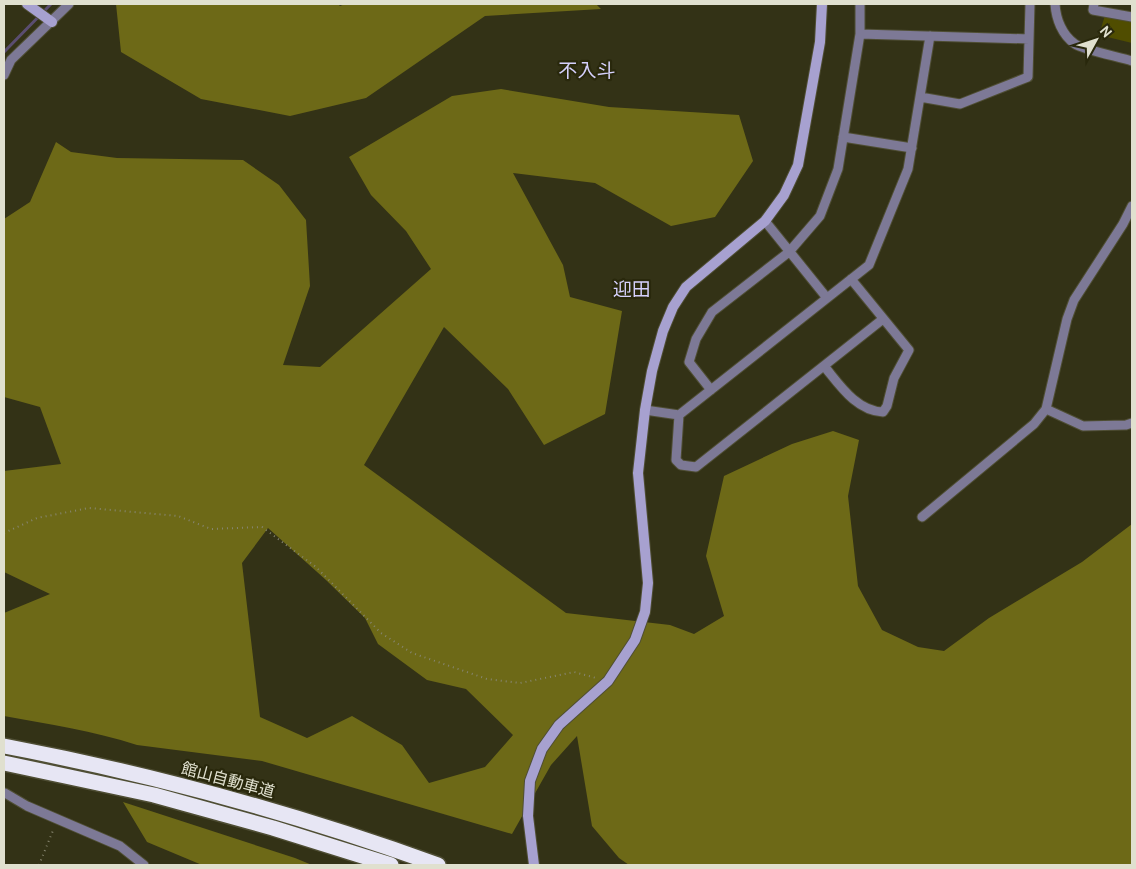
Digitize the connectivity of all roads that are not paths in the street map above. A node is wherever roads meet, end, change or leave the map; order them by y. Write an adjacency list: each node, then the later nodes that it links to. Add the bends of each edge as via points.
1 (27, 4): 9 (street)
2 (69, 4): 9 (street)
3 (822, 4): 20 (street, via 820,42 798,164 784,195)
4 (860, 4): 10 (street)
5 (1030, 4): 12 (street)
6 (1055, 4): 13 (street, via 1056,18 1076,45)
7 (1094, 4): 8 (street, via 1092,10)
8 (1132, 17)
9 (52, 22): 15 (street, via 11,60)
10 (860, 34): 11 (street); 17 (street)
11 (930, 36): 12 (street); 16 (street)
12 (1029, 39): 16 (street, via 1028,77 960,104)
13 (1132, 59): 14 (street)
14 (1132, 69)
15 (4, 75)
16 (920, 97): 18 (street)
17 (844, 137): 18 (street); 21 (street, via 838,169 820,216)
18 (912, 148): 22 (street, via 908,168 869,265)
19 (1132, 206): 27 (street, via 1074,300)
20 (765, 221): 21 (street); 28 (street, via 686,287 663,331)
21 (790, 252): 23 (street); 26 (street, via 712,312 696,339 689,362)
22 (851, 279): 23 (street); 24 (street)
23 (826, 298): 26 (street)
24 (883, 318): 25 (street); 25 (street, via 909,350 894,378 883,412 876,412 852,399)
25 (824, 366): 29 (street, via 696,467 681,465 676,460)
26 (711, 390): 29 (street)
27 (1046, 409): 30 (street, via 1083,426); 31 (street, via 1034,424)
28 (645, 410): 29 (street); 38 (street, via 638,473 648,582 645,612 635,640 608,681 559,725 538,756 530,781 528,816)
29 (679, 415)
30 (1132, 423)
31 (922, 518)
32 (4, 746): 37 (highway, 館山自動車道, via 158,780 278,812)
33 (4, 763): 36 (highway, 館山自動車道, via 154,795)
34 (5, 793): 35 (street, via 27,806 120,846)
35 (144, 865)
36 (391, 865)
37 (438, 865)
38 (534, 865)

